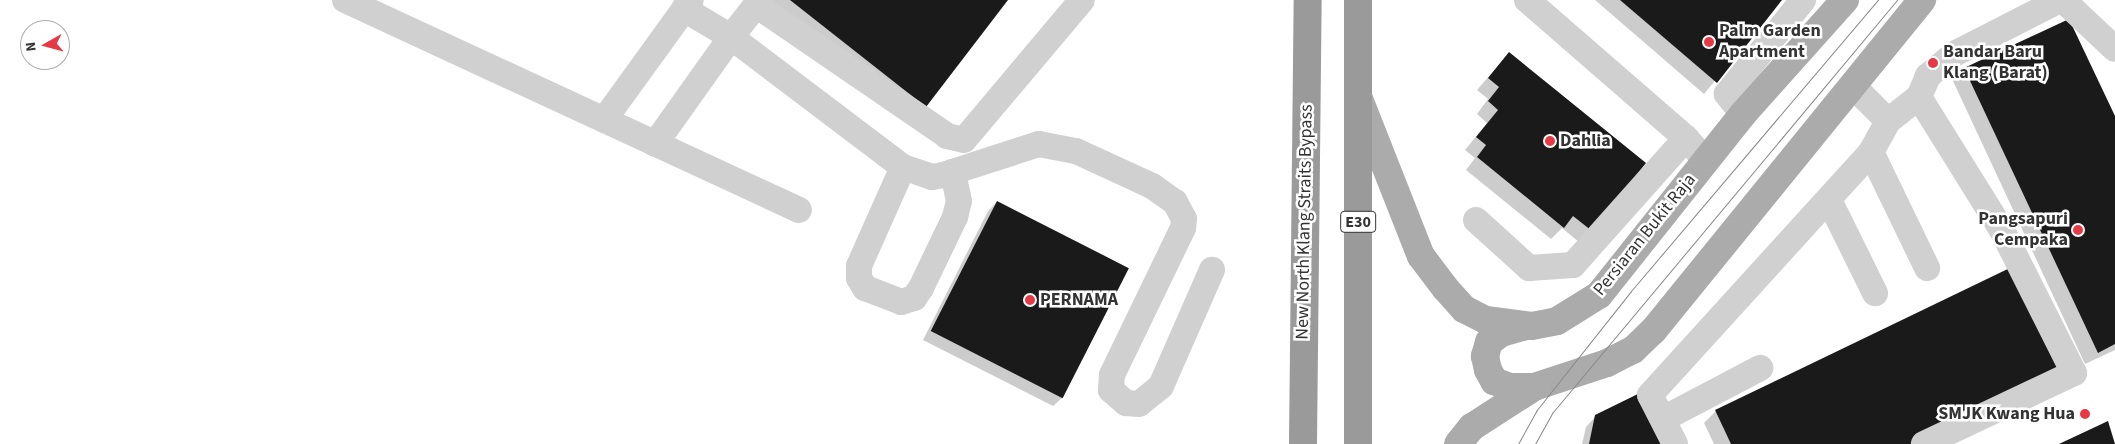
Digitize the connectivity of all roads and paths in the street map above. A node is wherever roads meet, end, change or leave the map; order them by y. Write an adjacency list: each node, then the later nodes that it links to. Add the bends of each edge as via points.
1 (345, 0): 13 (lane)
2 (1082, 0): 11 (lane, via 964,140 947,136)
3 (1308, 0): 38 (highway, New North Klang Straits Bypass)
4 (1358, 0): 18 (highway, E30)
5 (1374, 0): 18 (highway, E30)
6 (1527, 0): 22 (lane)
7 (1803, 0): 19 (lane, via 1726,94)
8 (1845, 0): 19 (main road, Persiaran Bukit Raja)
9 (1922, 0): 16 (main road)
10 (2061, 0): 15 (lane); 17 (lane, via 1954,54 1928,76)
11 (752, 2): 14 (lane)
12 (688, 4): 14 (lane); 20 (lane)
13 (387, 8): 20 (lane)
14 (731, 37): 23 (lane); 26 (lane)
15 (2115, 49)
16 (1853, 86): 21 (lane); 36 (main road, via 1653,331 1633,350 1607,363)
17 (1918, 96): 21 (lane); 42 (lane, via 2003,232 2074,373)
18 (1359, 99): 34 (main road, Persiaran Bukit Raja, via 1421,256 1446,289 1464,308 1486,320); 39 (highway, E30)
19 (1744, 114): 25 (main road, Persiaran Bukit Raja)
20 (604, 120): 23 (lane)
21 (1888, 121): 24 (lane)
22 (1686, 138): 25 (lane); 30 (lane, via 1573,264 1530,268)
23 (655, 144): 29 (lane)
24 (1871, 152): 28 (lane); 31 (lane)
25 (1706, 162): 34 (main road, Persiaran Bukit Raja, via 1599,295 1557,321)
26 (902, 167): 27 (lane, via 932,177); 27 (lane, via 859,266 858,278 865,288 901,302 914,298 922,288 955,217 959,201)
27 (953, 172): 32 (lane, via 975,162 1039,144 1076,151 1152,186 1175,202 1184,220 1183,228 1112,375 1111,390 1126,404 1139,404 1161,386)
28 (1829, 200): 33 (lane); 37 (lane, via 1650,395)
29 (799, 210)
30 (1476, 220)
31 (1927, 268)
32 (1212, 270)
33 (1875, 293)
34 (1532, 326): 36 (main road, via 1501,333 1489,342 1485,356 1494,381 1510,388)
35 (1760, 368): 37 (lane)
36 (1534, 386): 40 (main road, via 1472,427)
37 (1663, 419): 41 (lane)
38 (1303, 444)
39 (1358, 444)
40 (1458, 444)
41 (1675, 444)
42 (1924, 444)

